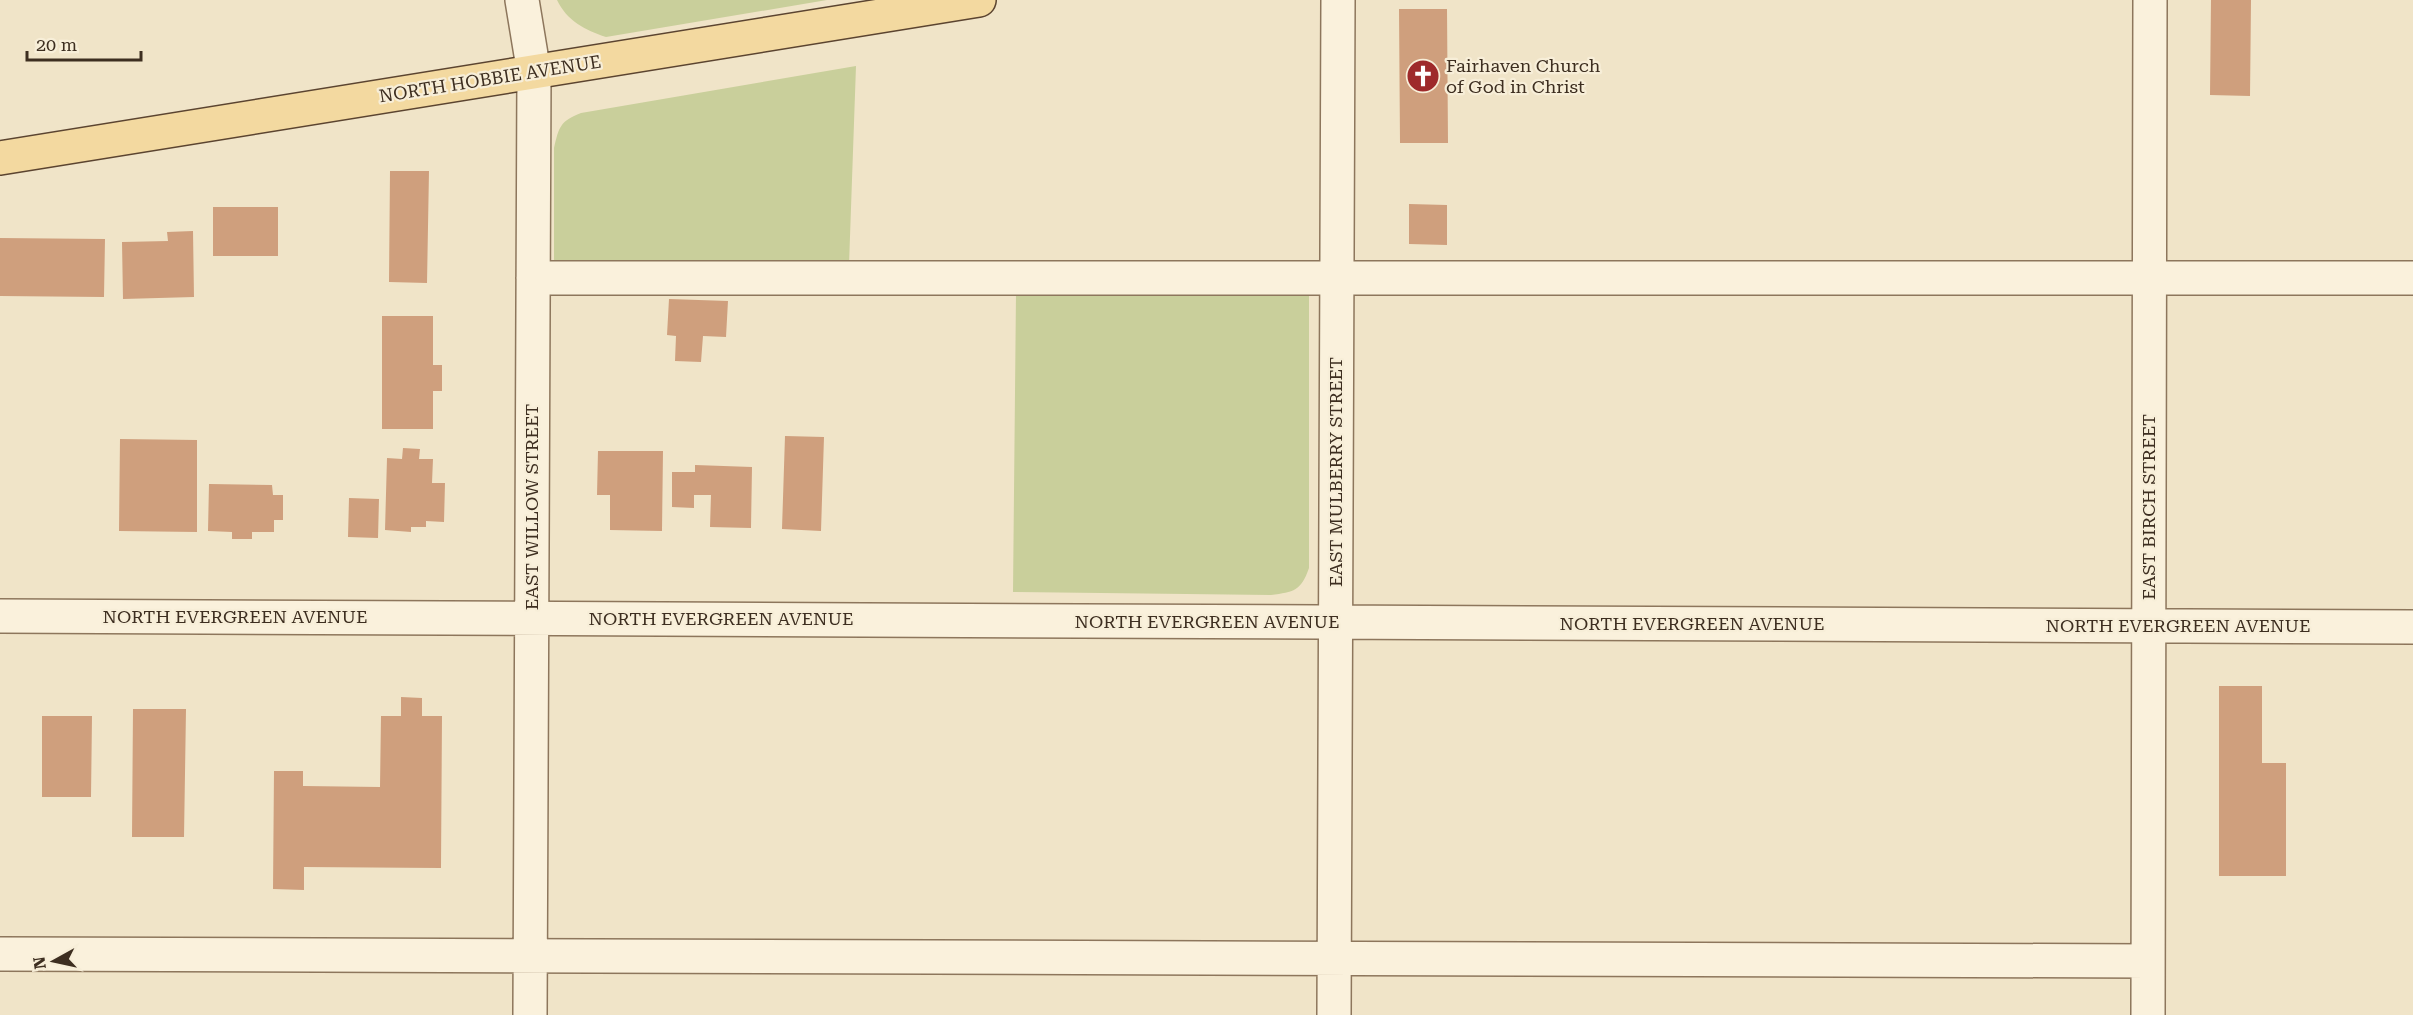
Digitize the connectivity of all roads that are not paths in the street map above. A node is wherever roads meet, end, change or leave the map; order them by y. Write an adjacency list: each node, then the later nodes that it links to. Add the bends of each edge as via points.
1 (522, 0): 5 (street, EAST WILLOW STREET)
2 (979, 0): 5 (main road, NORTH HOBBIE AVENUE)
3 (1338, 0): 8 (street, EAST MULBERRY STREET)
4 (2150, 0): 10 (street, EAST BIRCH STREET)
5 (534, 72): 6 (main road, NORTH HOBBIE AVENUE); 7 (street, EAST WILLOW STREET)
6 (0, 158)
7 (533, 278): 8 (street); 12 (street, EAST WILLOW STREET)
8 (1337, 278): 10 (street); 13 (street, EAST MULBERRY STREET)
9 (2413, 278): 10 (street)
10 (2150, 279): 14 (street, EAST BIRCH STREET)
11 (0, 616): 12 (street, NORTH EVERGREEN AVENUE)
12 (531, 618): 13 (street, NORTH EVERGREEN AVENUE); 17 (street, EAST WILLOW STREET)
13 (1336, 622): 14 (street, NORTH EVERGREEN AVENUE); 18 (street, EAST MULBERRY STREET)
14 (2149, 626): 15 (street, NORTH EVERGREEN AVENUE); 19 (street, EAST BIRCH STREET)
15 (2413, 627)
16 (0, 954): 17 (street)
17 (531, 956): 18 (street); 20 (street, EAST WILLOW STREET)
18 (1335, 958): 19 (street); 21 (street, EAST MULBERRY STREET)
19 (2148, 961): 22 (street, EAST BIRCH STREET)
20 (530, 1015)
21 (1334, 1015)
22 (2148, 1015)

